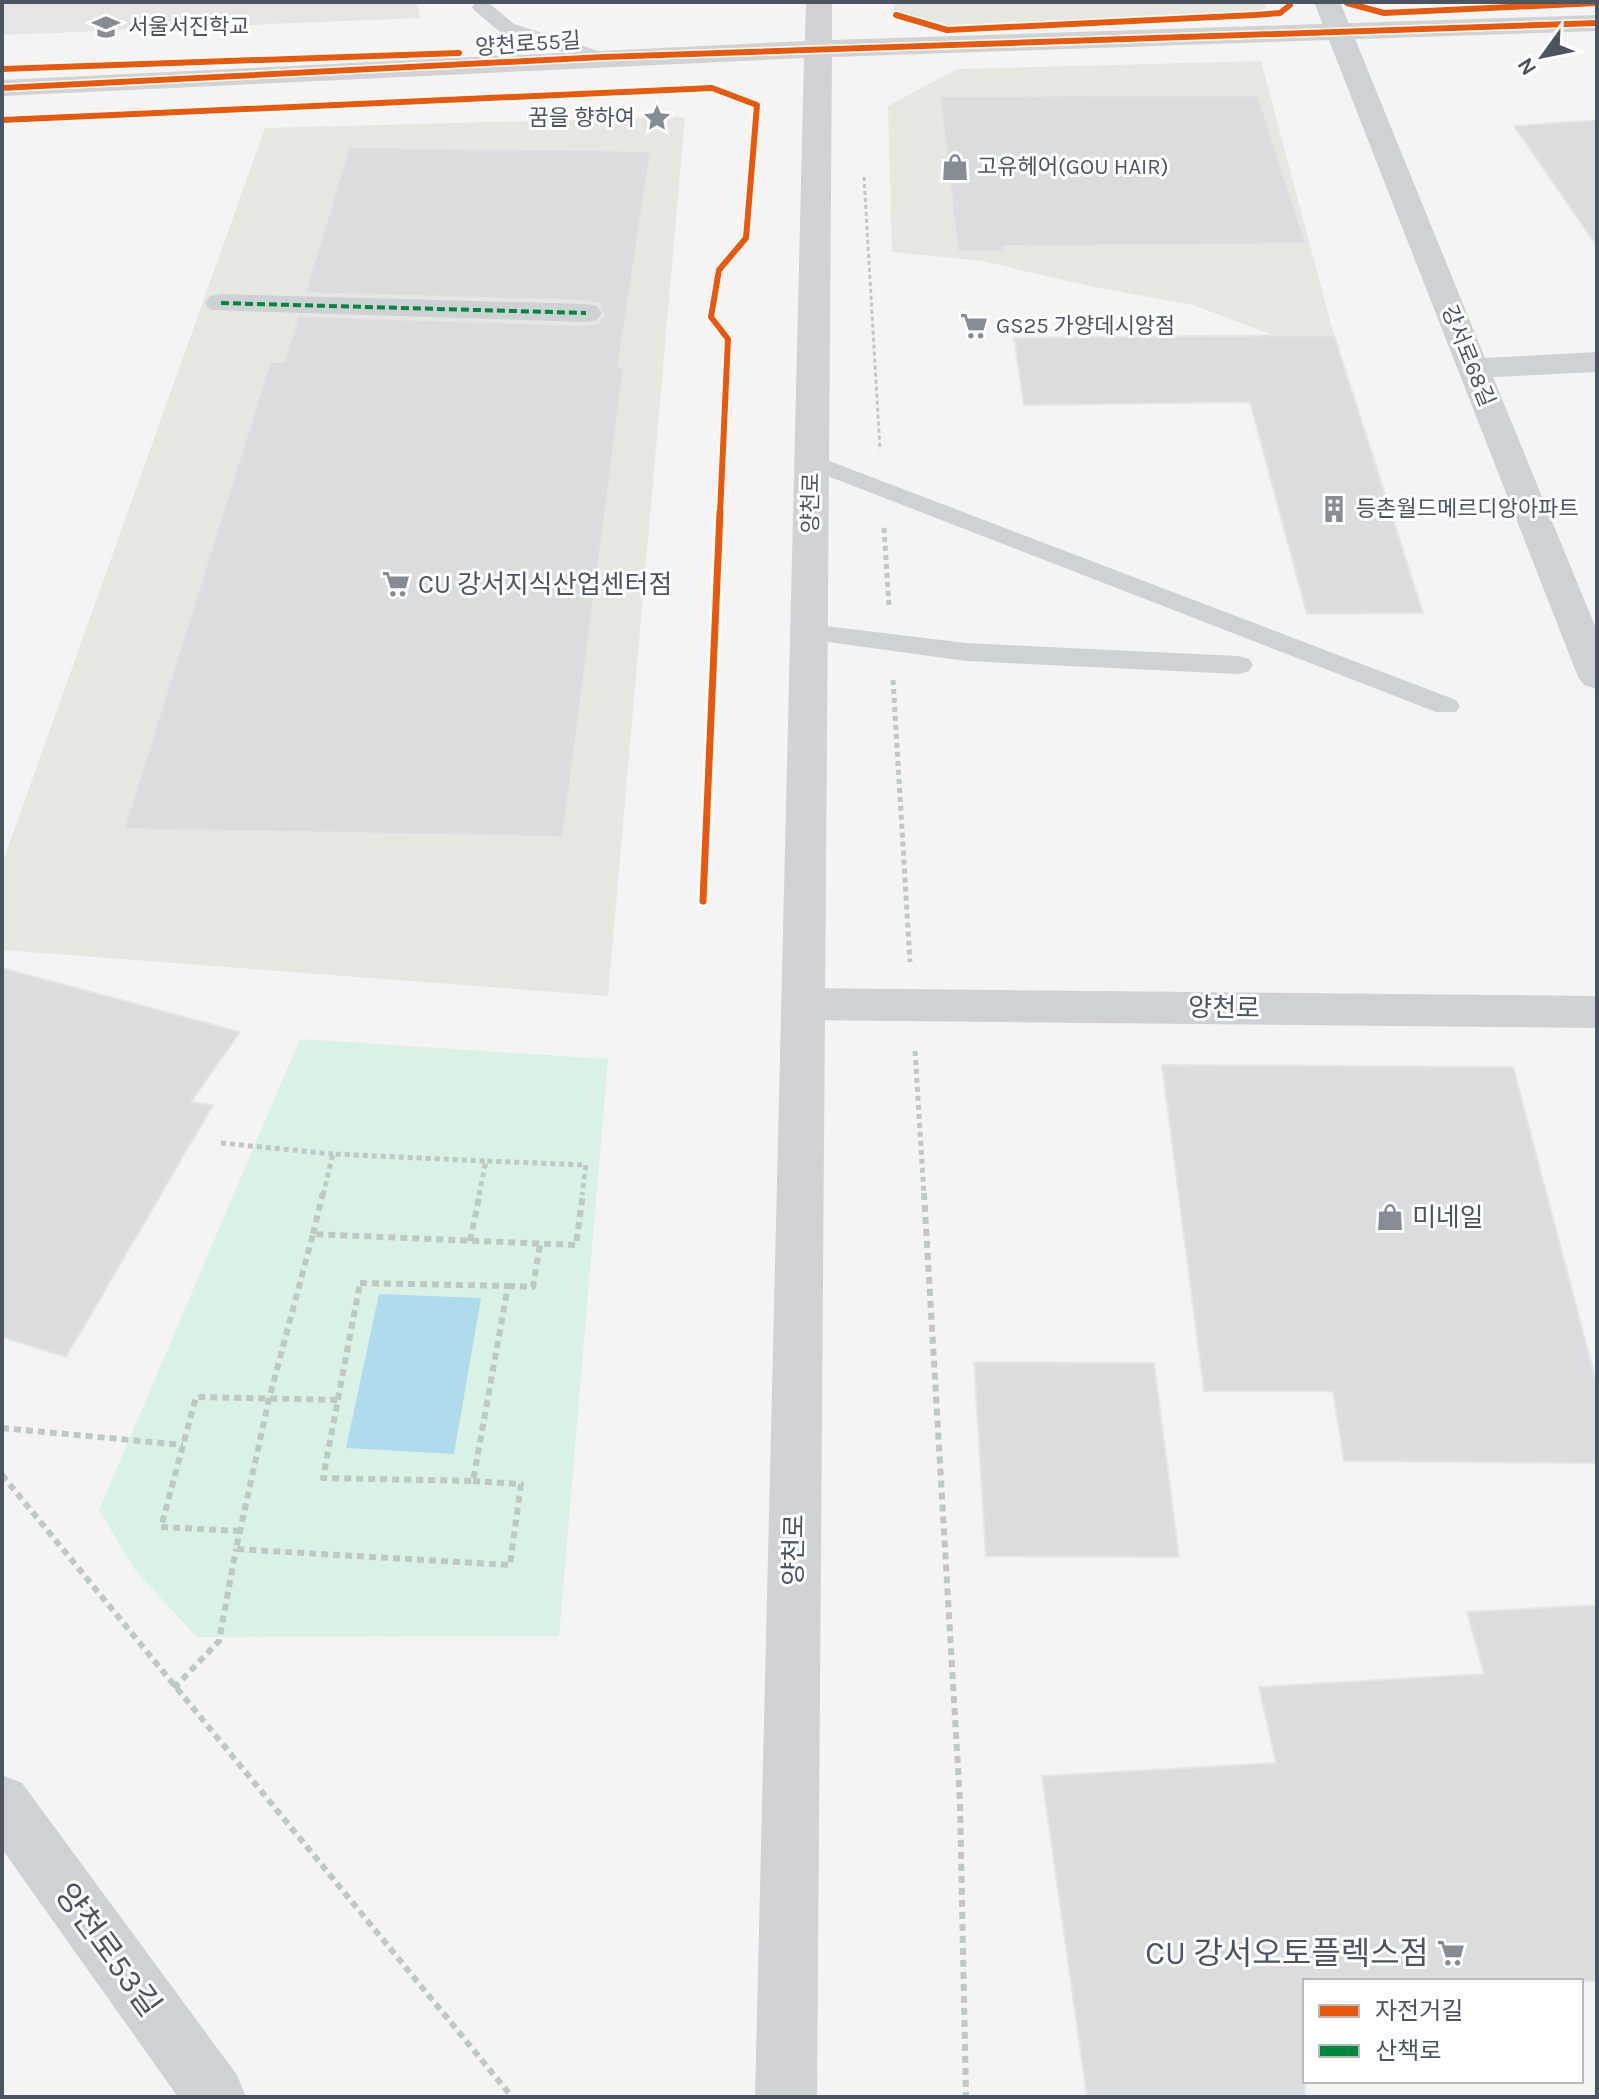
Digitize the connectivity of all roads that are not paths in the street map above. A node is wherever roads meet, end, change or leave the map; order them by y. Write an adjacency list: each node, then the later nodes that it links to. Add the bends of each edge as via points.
1 (819, 2): 6 (main road, 양천로)
2 (1327, 2): 5 (street, 강서로68길)
3 (482, 7): 7 (lane, via 507,28)
4 (1597, 23): 5 (main road, 양천로55길)
5 (1340, 34): 6 (main road, 양천로55길); 12 (street, 강서로68길)
6 (816, 48): 7 (main road, 양천로55길); 13 (main road, 양천로)
7 (598, 57): 8 (main road, 양천로55길, via 170,84)
8 (2, 88)
9 (221, 303): 10 (street)
10 (586, 313)
11 (1597, 362): 12 (street)
12 (1473, 368): 16 (street, 강서로68길)
13 (811, 461): 14 (main road, 양천로); 17 (lane)
14 (809, 632): 15 (lane, via 966,652); 18 (main road, 양천로)
15 (1239, 665)
16 (1597, 677)
17 (1446, 706)
18 (803, 1004): 19 (street, 양천로); 22 (main road, 양천로)
19 (1597, 1012)
20 (2, 1802): 21 (street, 양천로53길)
21 (215, 2097)
22 (786, 2097)

